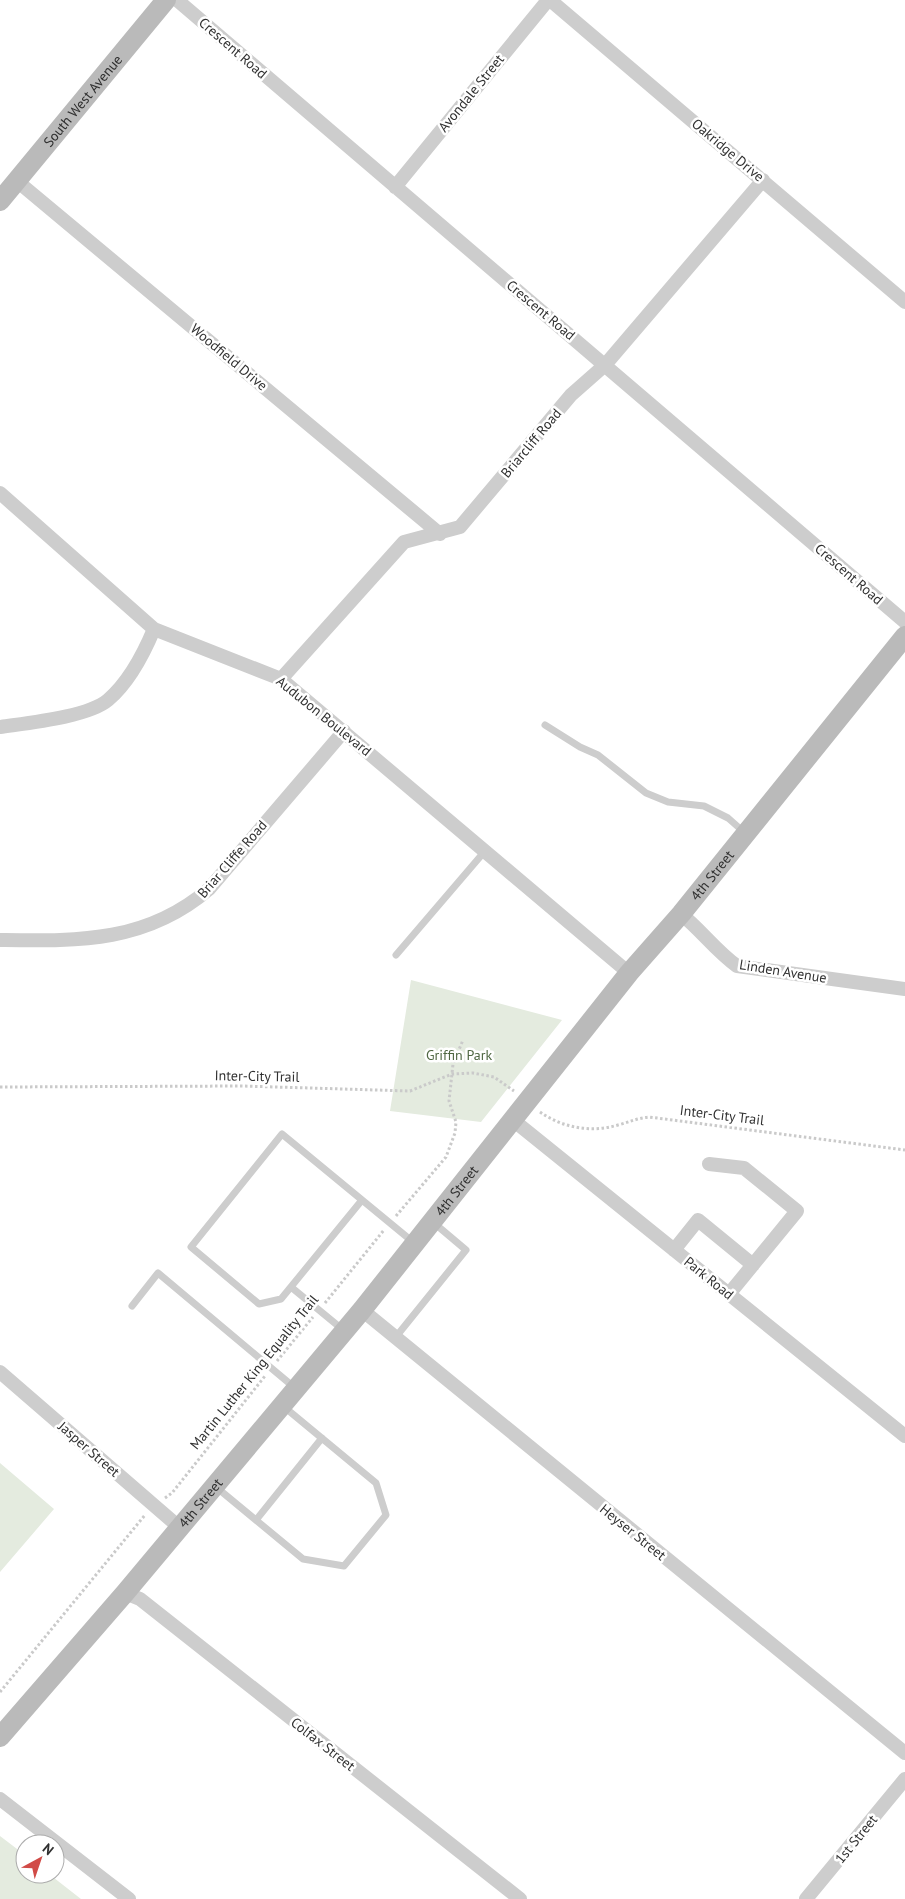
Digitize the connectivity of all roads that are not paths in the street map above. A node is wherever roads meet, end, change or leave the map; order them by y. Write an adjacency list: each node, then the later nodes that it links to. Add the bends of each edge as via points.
1 (166, 0): 5 (street, South West Avenue)
2 (177, 0): 6 (street, Crescent Road)
3 (549, 0): 4 (street, Oakridge Drive); 6 (street, Avondale Street)
4 (763, 180): 8 (street, Oakridge Drive); 9 (street, Briarcliff Road)
5 (17, 181): 7 (street, South West Avenue); 11 (street, Woodfield Drive)
6 (395, 186): 9 (street, Crescent Road)
7 (0, 202)
8 (905, 302)
9 (606, 365): 11 (street, Briarcliff Road, via 571,395 460,527); 12 (street, Crescent Road)
10 (0, 493): 13 (street, Audubon Boulevard)
11 (440, 534): 15 (street, Briarcliff Road, via 404,542)
12 (905, 622)
13 (154, 629): 15 (street, Audubon Boulevard); 17 (street, via 128,676 108,701 70,716)
14 (905, 636): 19 (street, 4th Street)
15 (281, 679): 18 (street, Audubon Boulevard)
16 (545, 725): 19 (lane, via 598,755 646,793 668,802 704,806 728,818)
17 (0, 727)
18 (344, 731): 20 (street, Audubon Boulevard); 22 (street, Briar Cliffe Road, via 209,889 191,904 161,921 118,936)
19 (746, 833): 21 (street, 4th Street)
20 (485, 851): 23 (lane); 24 (street, Audubon Boulevard)
21 (681, 914): 24 (street, 4th Street); 25 (street, Linden Avenue, via 737,966)
22 (0, 940)
23 (396, 955)
24 (630, 973): 26 (street, 4th Street)
25 (905, 989)
26 (513, 1120): 29 (street, 4th Street); 31 (street, Park Road)
27 (709, 1164): 32 (street, via 744,1168 797,1211)
28 (362, 1200): 30 (lane); 33 (lane); 33 (lane, via 282,1134 191,1247 259,1304 281,1299)
29 (432, 1222): 30 (street, 4th Street); 38 (lane, via 466,1250)
30 (414, 1243): 36 (street, 4th Street)
31 (674, 1250): 32 (street, via 698,1220); 34 (street, Park Road)
32 (753, 1265): 34 (street)
33 (291, 1287): 37 (lane)
34 (729, 1294): 42 (street, Park Road)
35 (132, 1306): 40 (lane, via 158,1273)
36 (362, 1310): 37 (street, 4th Street); 38 (street, Heyser Street)
37 (344, 1331): 40 (street, 4th Street)
38 (395, 1338): 49 (street, Heyser Street)
39 (0, 1372): 46 (street, Jasper Street)
40 (296, 1388): 41 (street, 4th Street)
41 (282, 1405): 43 (lane); 44 (street, 4th Street)
42 (905, 1436)
43 (322, 1438): 45 (lane); 45 (lane, via 376,1483 386,1516 344,1566 303,1559)
44 (214, 1485): 45 (lane); 46 (street, 4th Street)
45 (256, 1520)
46 (179, 1527): 47 (street, 4th Street)
47 (125, 1593): 48 (street, 4th Street); 53 (street, Colfax Street, via 140,1599)
48 (0, 1737)
49 (905, 1753)
50 (903, 1786): 54 (street, 1st Street)
51 (0, 1799): 52 (street)
52 (129, 1899)
53 (520, 1899)
54 (806, 1899)

